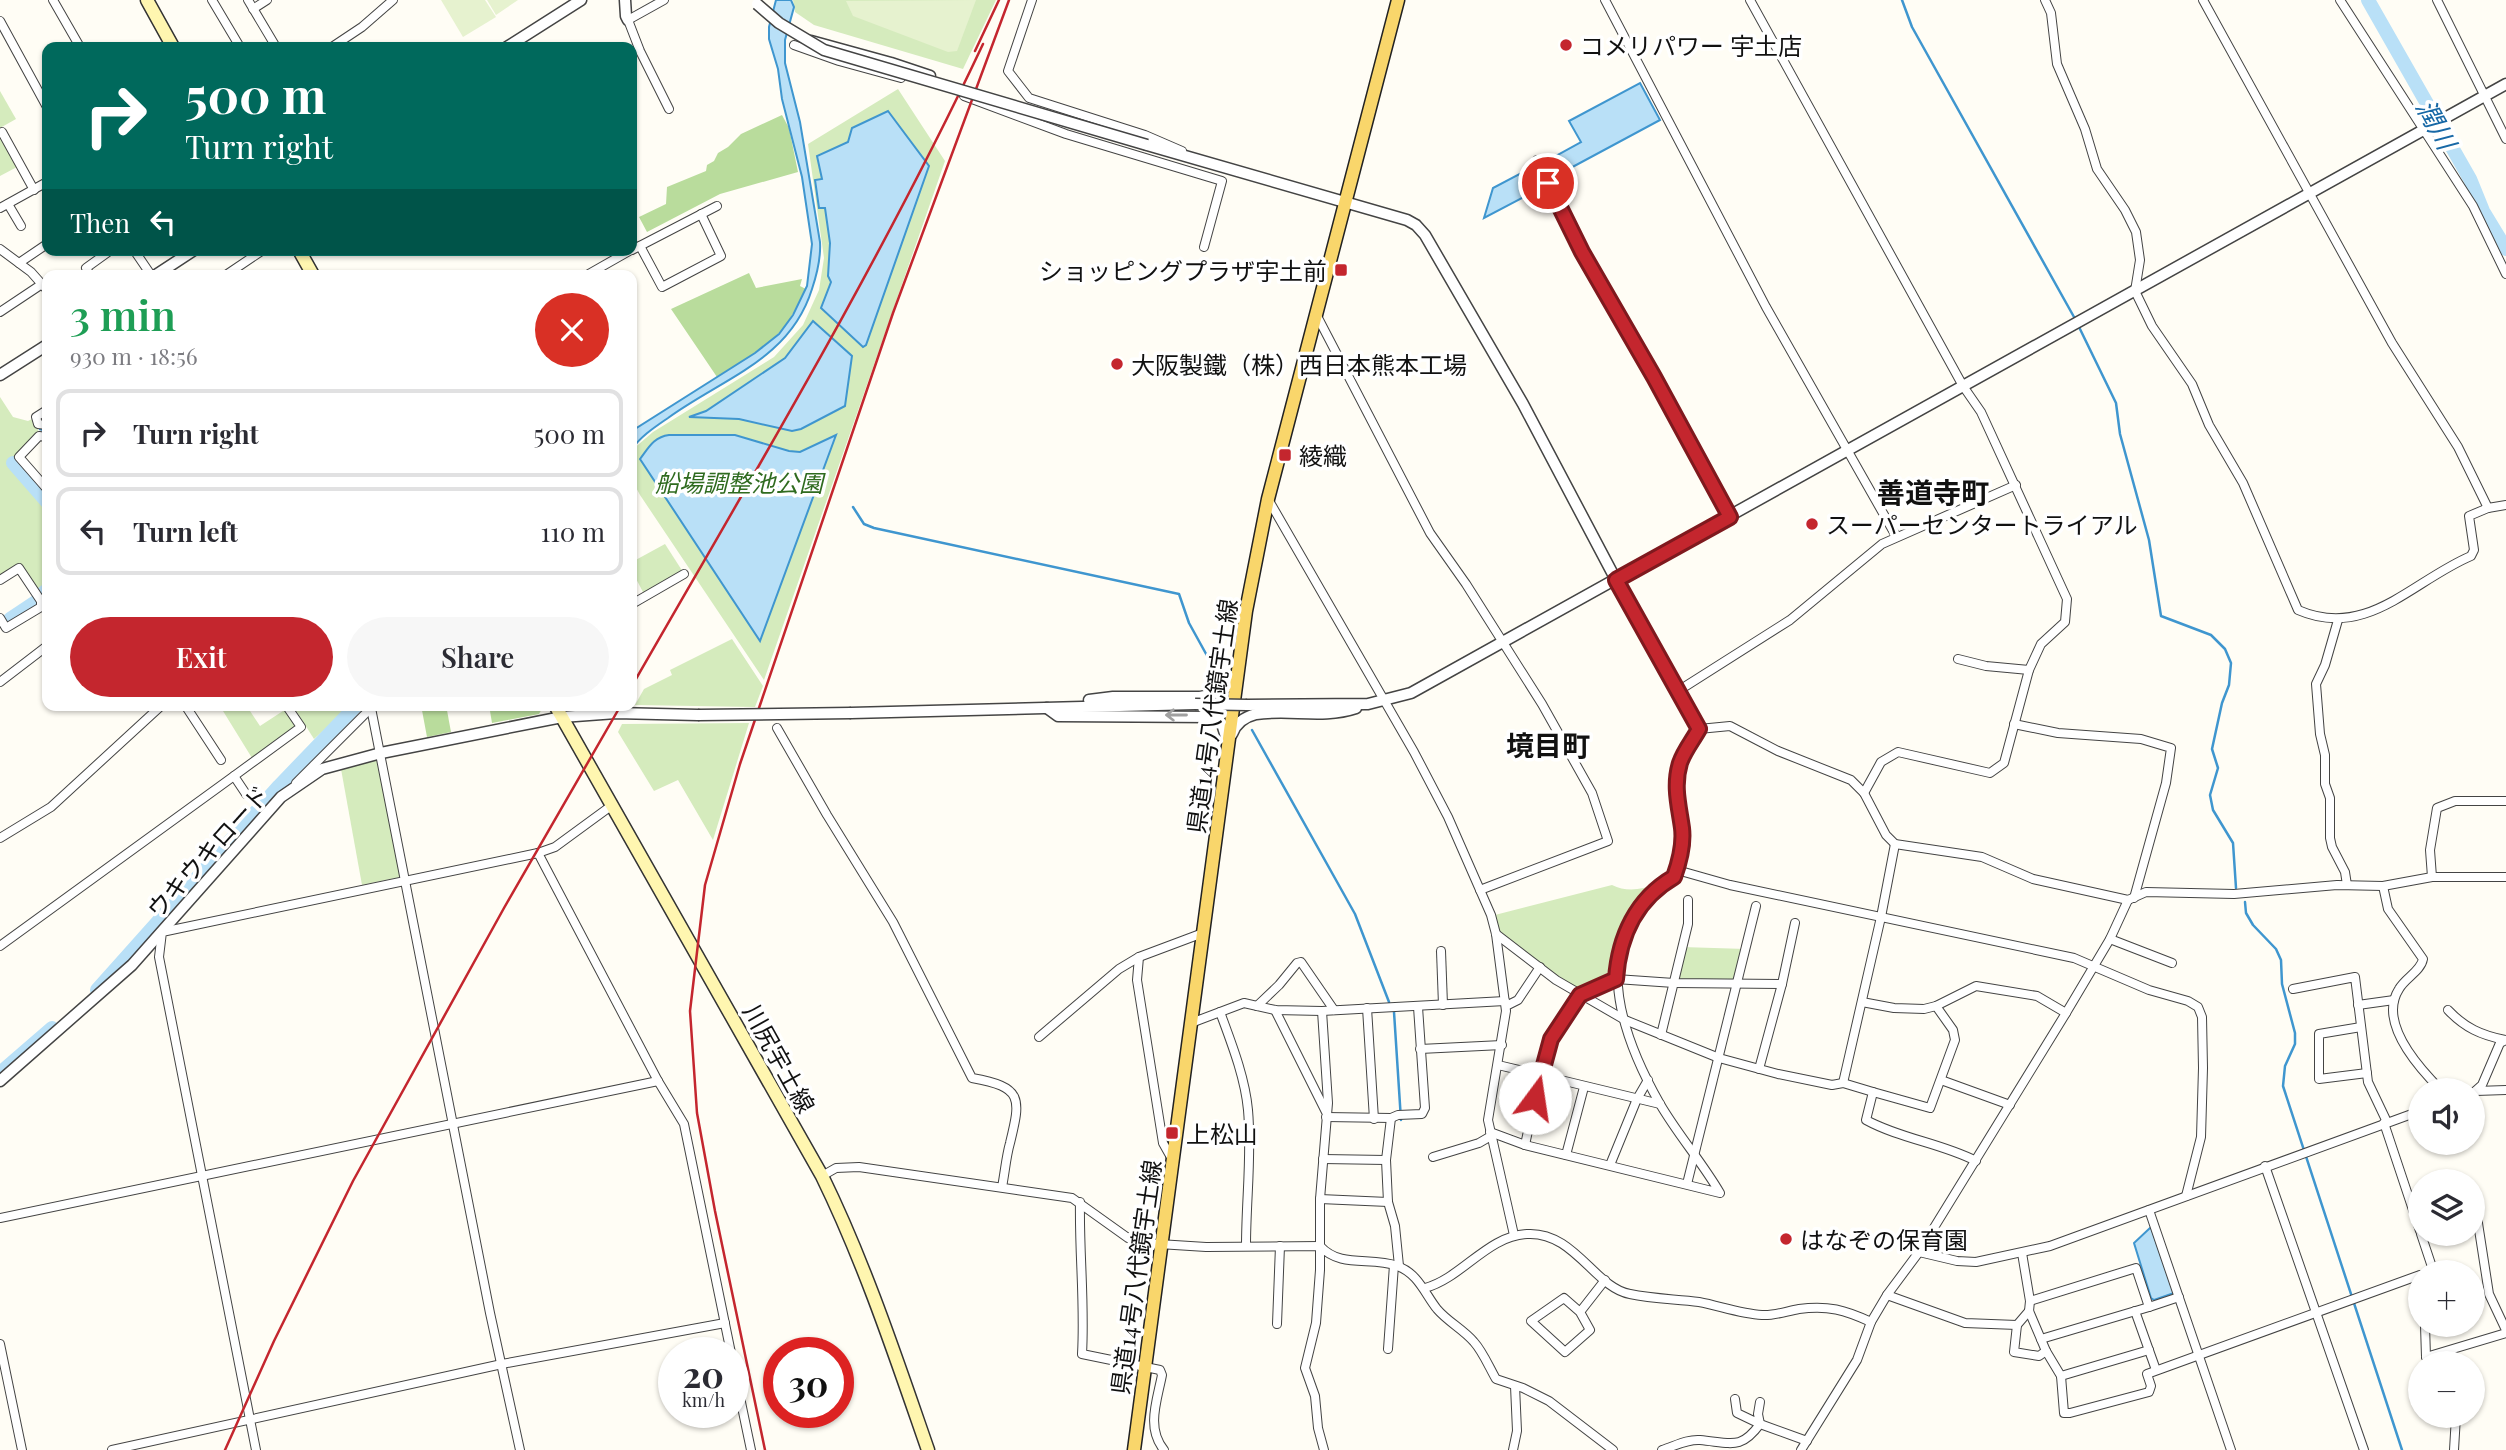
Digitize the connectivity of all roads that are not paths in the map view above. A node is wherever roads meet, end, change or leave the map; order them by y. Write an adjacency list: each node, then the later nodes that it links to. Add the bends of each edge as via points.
1 (53, 0): 22 (street)
2 (147, 0): 23 (main road)
3 (212, 0): 24 (street)
4 (248, 0): 19 (street)
5 (267, 0): 19 (street)
6 (393, 0): 26 (street)
7 (581, 0): 27 (street)
8 (625, 0): 20 (street)
9 (664, 0): 20 (street)
10 (1032, 0): 40 (street, via 1008,71 1028,98 1145,135)
11 (1398, 0): 44 (main road, 県道14号八代鏡宇土線)
12 (1605, 0): 77 (street, via 1766,307)
13 (1750, 0): 73 (street)
14 (2046, 0): 68 (street, via 2057,64 2097,169 2136,232 2140,260)
15 (2203, 0): 43 (street)
16 (2340, 0): 36 (street)
17 (2437, 0): 33 (street)
18 (756, 2): 29 (street, bridge)
19 (253, 9): 25 (street)
20 (628, 20): 28 (street)
21 (0, 21): 34 (street)
22 (77, 42)
23 (170, 42)
24 (237, 42)
25 (273, 42)
26 (340, 42)
27 (515, 42)
28 (637, 42)
29 (798, 42): 31 (street, via 891,63); 40 (street, bridge); 50 (street, via 839,61 950,91 1066,134 1222,181)
30 (637, 43): 35 (street)
31 (949, 82)
32 (2506, 83): 33 (street)
33 (2484, 95): 36 (street); 38 (street)
34 (42, 98)
35 (669, 109)
36 (2424, 127): 43 (street); 65 (street, via 2473,206)
37 (2, 132): 42 (street)
38 (2506, 139)
39 (1537, 160): 83 (street, via 1582,252)
40 (1214, 164): 44 (street)
41 (42, 185): 42 (street)
42 (34, 190): 45 (street)
43 (2308, 194): 68 (street); 82 (street, via 2392,343 2458,447)
44 (1347, 202): 70 (main road, 県道14号八代鏡宇土線); 87 (street, via 1407,220 1425,235 1523,404)
45 (4, 206): 48 (street)
46 (717, 206): 47 (street)
47 (701, 214): 49 (street); 53 (street, via 721,256 662,287)
48 (21, 226)
49 (637, 247)
50 (1204, 247)
51 (42, 248): 58 (street)
52 (0, 251): 58 (street)
53 (637, 253)
54 (103, 256): 60 (street)
55 (185, 256): 61 (street)
56 (254, 256): 59 (street)
57 (621, 256): 64 (street)
58 (19, 264): 66 (street)
59 (239, 266): 62 (street); 63 (street)
60 (87, 270)
61 (164, 270)
62 (233, 270)
63 (242, 270)
64 (596, 270)
65 (2506, 274)
66 (42, 284)
67 (42, 289): 69 (street)
68 (2135, 290): 73 (street); 92 (street, via 2152,326 2192,384 2209,425 2243,483 2298,610)
69 (0, 312)
70 (1316, 314): 80 (main road, 県道14号八代鏡宇土線); 93 (street, via 1430,533)
71 (42, 348): 72 (street)
72 (0, 375)
73 (1963, 386): 77 (street); 79 (street)
74 (42, 413): 75 (street, via 36,417)
75 (42, 424)
76 (42, 437): 78 (street, via 19,457)
77 (1848, 451): 83 (street); 84 (street)
78 (42, 483)
79 (2016, 485): 84 (street); 96 (street, via 2067,599 2065,622 2041,644)
80 (1268, 499): 97 (main road, 県道14号八代鏡宇土線); 100 (street)
81 (2506, 505): 82 (street)
82 (2488, 508): 92 (street, via 2469,516 2471,556 2449,565 2389,605)
83 (1730, 517): 87 (street)
84 (1896, 537): 99 (street, via 1790,620)
85 (684, 574): 89 (street)
86 (0, 580): 88 (street, via 19,568)
87 (1616, 580): 93 (street); 99 (street)
88 (42, 596)
89 (637, 601)
90 (42, 604): 91 (street, via 6,628)
91 (0, 618)
92 (2338, 620): 130 (street, via 2316,684 2330,798 2330,838)
93 (1502, 643): 100 (street, via 1411,693); 132 (street, via 1592,793 1608,841)
94 (42, 650): 98 (street)
95 (1958, 659): 96 (street)
96 (2029, 670): 111 (street)
97 (1237, 671): 103 (street, via 1227,687 1215,694 1113,697); 114 (main road, 県道14号八代鏡宇土線)
98 (0, 682)
99 (1678, 691): 113 (street)
100 (1384, 702): 101 (street); 132 (street, via 1448,817)
101 (1368, 704): 103 (street, bridge); 114 (street, via 1332,713 1257,714 1235,726)
102 (1046, 707): 103 (street, ウキウキロード); 110 (street, ウキウキロード, bridge); 114 (street, one-way to 102, via 1222,724 1214,717 1058,716)
103 (1069, 707)
104 (155, 711): 123 (street, via 51,807)
105 (189, 711): 116 (street)
106 (290, 711): 117 (street, via 301,727)
107 (369, 711): 120 (street)
108 (374, 711): 115 (street)
109 (558, 711): 110 (main road, 川尻宇土線)
110 (562, 717): 115 (street, ウキウキロード); 122 (main road, 川尻宇土線)
111 (2014, 724): 118 (street, via 2004,763 1996,771 1898,752 1881,762); 133 (street, via 2058,733 2141,739 2171,748 2166,783)
112 (777, 728): 216 (street, via 893,922 972,1078 1005,1086 1013,1094 1015,1127)
113 (1699, 729): 118 (street, via 1730,726 1851,780); 126 (street, via 1680,762 1676,798 1683,831)
114 (1228, 743): 139 (main road, 県道14号八代鏡宇土線)
115 (381, 753): 120 (street, ウキウキロード, via 322,769); 129 (street)
116 (221, 760)
117 (234, 776): 119 (street); 142 (street)
118 (1864, 793): 124 (street)
119 (246, 794)
120 (281, 797): 138 (street, ウキウキロード)
121 (2506, 801): 127 (street, via 2455,801 2437,808 2430,850)
122 (611, 806): 125 (street, via 555,847); 214 (main road, 川尻宇土線)
123 (0, 838)
124 (1895, 844): 133 (street, via 1982,857 2033,878); 136 (street)
125 (538, 853): 129 (street); 187 (street)
126 (1677, 870): 136 (street); 148 (street, via 1639,907 1617,961)
127 (2432, 877): 128 (street); 131 (street)
128 (2506, 877)
129 (404, 880): 138 (street); 201 (street)
130 (2347, 885): 131 (street); 133 (street, via 2234,894 2146,892)
131 (2383, 886): 154 (street, via 2388,909 2423,959)
132 (1480, 890): 140 (street)
133 (2131, 899): 141 (street)
134 (1688, 900): 149 (street, via 1688,924)
135 (1756, 906): 150 (street)
136 (1881, 918): 146 (street); 155 (street)
137 (1795, 923): 151 (street)
138 (162, 932): 186 (street, ウキウキロード, via 132,965); 213 (street, via 159,957)
139 (1203, 933): 144 (street); 170 (main road, 県道14号八代鏡宇土線)
140 (1496, 934): 147 (street); 156 (street)
141 (2110, 939): 145 (street); 146 (street)
142 (0, 946)
143 (1441, 951): 157 (street)
144 (1139, 957): 173 (street); 207 (street, via 1137,981 1163,1143)
145 (2172, 963)
146 (2094, 966): 168 (street); 218 (street, via 2199,1007 2201,1137)
147 (1540, 967): 153 (street); 156 (street, via 1518,1000)
148 (1616, 979): 149 (street); 153 (street); 169 (street)
149 (1674, 983): 150 (street); 172 (street)
150 (1737, 984): 151 (street); 177 (street)
151 (1782, 984): 179 (street)
152 (2294, 989): 158 (street, via 2355,977)
153 (1580, 995): 169 (street); 181 (street, via 1551,1039)
154 (2394, 1000): 158 (street); 182 (street, via 2398,1032)
155 (1862, 1002): 160 (street, via 1905,1009); 188 (street)
156 (1505, 1003): 157 (street); 175 (street)
157 (1443, 1005): 161 (street)
158 (2358, 1005): 171 (street)
159 (1256, 1006): 163 (street); 164 (street, via 1301,962); 167 (street, via 1244,1003)
160 (1936, 1006): 168 (street, via 1976,986 2037,996); 185 (street, via 1955,1040)
161 (1418, 1007): 162 (street); 176 (street)
162 (1367, 1009): 164 (street); 199 (street)
163 (1275, 1010): 166 (street); 196 (street)
164 (1334, 1010): 166 (street)
165 (2448, 1010): 174 (street, via 2462,1025)
166 (1322, 1011): 196 (street)
167 (1220, 1012): 170 (street); 226 (street, via 1248,1108)
168 (2066, 1013): 195 (street)
169 (1625, 1020): 172 (street); 184 (street)
170 (1191, 1023): 207 (main road, 県道14号八代鏡宇土線)
171 (2361, 1027): 180 (street); 180 (street, via 2319,1034 2319,1079)
172 (1661, 1035): 177 (street)
173 (1038, 1037)
174 (2505, 1040): 183 (street)
175 (1502, 1045): 176 (street); 178 (street)
176 (1420, 1049): 198 (street, via 1425,1108 1422,1114)
177 (1719, 1058): 179 (street); 205 (street)
178 (1498, 1065): 181 (street); 202 (street, via 1488,1120)
179 (1759, 1069): 188 (street, via 1832,1085)
180 (2367, 1073): 200 (street)
181 (1540, 1074): 189 (street); 203 (street)
182 (2431, 1078)
183 (2485, 1078)
184 (1648, 1080): 193 (street); 194 (street)
185 (1941, 1080): 192 (street, via 1930,1108); 195 (street)
186 (0, 1081)
187 (658, 1082): 201 (street); 245 (street, via 684,1124)
188 (1843, 1083): 192 (street)
189 (1584, 1087): 193 (street); 204 (street)
190 (2506, 1090): 191 (street)
191 (2485, 1091)
192 (1873, 1092): 210 (street, via 1866,1121)
193 (1637, 1099): 194 (street); 211 (street)
194 (1660, 1104): 205 (street)
195 (2010, 1105): 210 (street)
196 (1326, 1114): 199 (street); 208 (street)
197 (2408, 1115): 200 (street)
198 (1391, 1118): 199 (street); 209 (street)
199 (1374, 1119)
200 (2386, 1122): 212 (street); 217 (street)
201 (454, 1124): 213 (street); 257 (street)
202 (1491, 1134): 203 (street); 206 (street, via 1479,1143); 224 (street)
203 (1525, 1145): 204 (street)
204 (1566, 1155): 211 (street)
205 (1694, 1156): 215 (street); 215 (street, via 1720,1192)
206 (1433, 1157)
207 (1172, 1159): 225 (main road, 県道14号八代鏡宇土線)
208 (1323, 1159): 209 (street); 219 (street)
209 (1386, 1160): 221 (street)
210 (1976, 1161): 230 (street)
211 (1610, 1165): 215 (street)
212 (2266, 1166): 218 (street); 243 (street)
213 (201, 1176): 223 (street); 264 (street)
214 (822, 1176): 216 (street, via 836,1168 859,1167); 274 (main road, 川尻宇土線, via 874,1296)
215 (1687, 1184)
216 (1002, 1187): 220 (street)
217 (2408, 1192)
218 (2186, 1196): 222 (street)
219 (1320, 1199): 221 (street); 228 (street)
220 (1080, 1202): 225 (street, via 1128,1238); 258 (street, via 1082,1354)
221 (1388, 1202): 232 (street, via 1395,1226)
222 (2149, 1210): 231 (street); 237 (street)
223 (0, 1218)
224 (1514, 1235): 234 (street, via 1544,1235 1575,1253); 235 (street, via 1449,1278)
225 (1160, 1245): 226 (street); 258 (main road, 県道14号八代鏡宇土線)
226 (1246, 1246): 227 (street)
227 (1280, 1246): 228 (street); 246 (street)
228 (1320, 1246): 232 (street, via 1349,1261); 277 (street, via 1316,1323 1304,1368 1315,1396)
229 (2482, 1246): 248 (street, via 2489,1294)
230 (1919, 1252): 231 (street, via 1976,1262); 236 (street)
231 (2022, 1253): 238 (street)
232 (1396, 1265): 235 (street); 252 (street)
233 (2408, 1279): 243 (street)
234 (1605, 1280): 242 (street); 244 (street, via 1628,1294 1748,1313 1844,1309)
235 (1425, 1288): 261 (street, via 1436,1308 1475,1343 1496,1379)
236 (1887, 1295): 244 (street); 247 (street, via 1965,1323)
237 (2179, 1297): 239 (street); 256 (street)
238 (2030, 1301): 239 (street, via 2136,1268); 240 (street)
239 (2149, 1307): 241 (street)
240 (2029, 1311): 247 (street); 250 (street)
241 (2135, 1311): 250 (street); 253 (street)
242 (1580, 1312): 242 (street, via 1564,1298 1531,1321 1564,1352 1590,1330)
243 (2316, 1313): 256 (street); 283 (street)
244 (1871, 1322): 268 (street, via 1857,1360)
245 (725, 1323): 249 (street); 257 (street)
246 (1277, 1324)
247 (2017, 1325): 254 (street, via 2014,1352 2039,1356)
248 (2506, 1332): 255 (street)
249 (728, 1337)
250 (2041, 1339): 254 (street)
251 (0, 1344): 269 (street)
252 (1388, 1349)
253 (2149, 1350): 259 (street); 260 (street)
254 (2046, 1351): 260 (street)
255 (2454, 1351)
256 (2198, 1354): 259 (street); 282 (street)
257 (502, 1364): 264 (street); 272 (street)
258 (1144, 1366): 275 (main road, 県道14号八代鏡宇土線); 276 (street, via 1160,1370 1162,1375 1153,1426)
259 (2156, 1370): 260 (street, via 2147,1374 2150,1392 2070,1413 2064,1413)
260 (2061, 1376)
261 (1515, 1386): 278 (street); 279 (street, via 1549,1401)
262 (1735, 1399): 265 (street, via 1737,1413)
263 (1760, 1402): 265 (street)
264 (250, 1421): 270 (street); 271 (street)
265 (1760, 1424): 268 (street); 280 (street, via 1751,1442 1738,1447 1698,1440)
266 (746, 1428): 273 (street)
267 (2455, 1428): 284 (street)
268 (1807, 1441): 281 (street)
269 (22, 1450)
270 (112, 1450)
271 (256, 1450)
272 (520, 1450)
273 (751, 1450)
274 (928, 1450)
275 (1134, 1450)
276 (1164, 1450)
277 (1324, 1450)
278 (1513, 1450)
279 (1614, 1450)
280 (1662, 1450)
281 (1801, 1450)
282 (2231, 1450)
283 (2364, 1450)
284 (2454, 1450)

